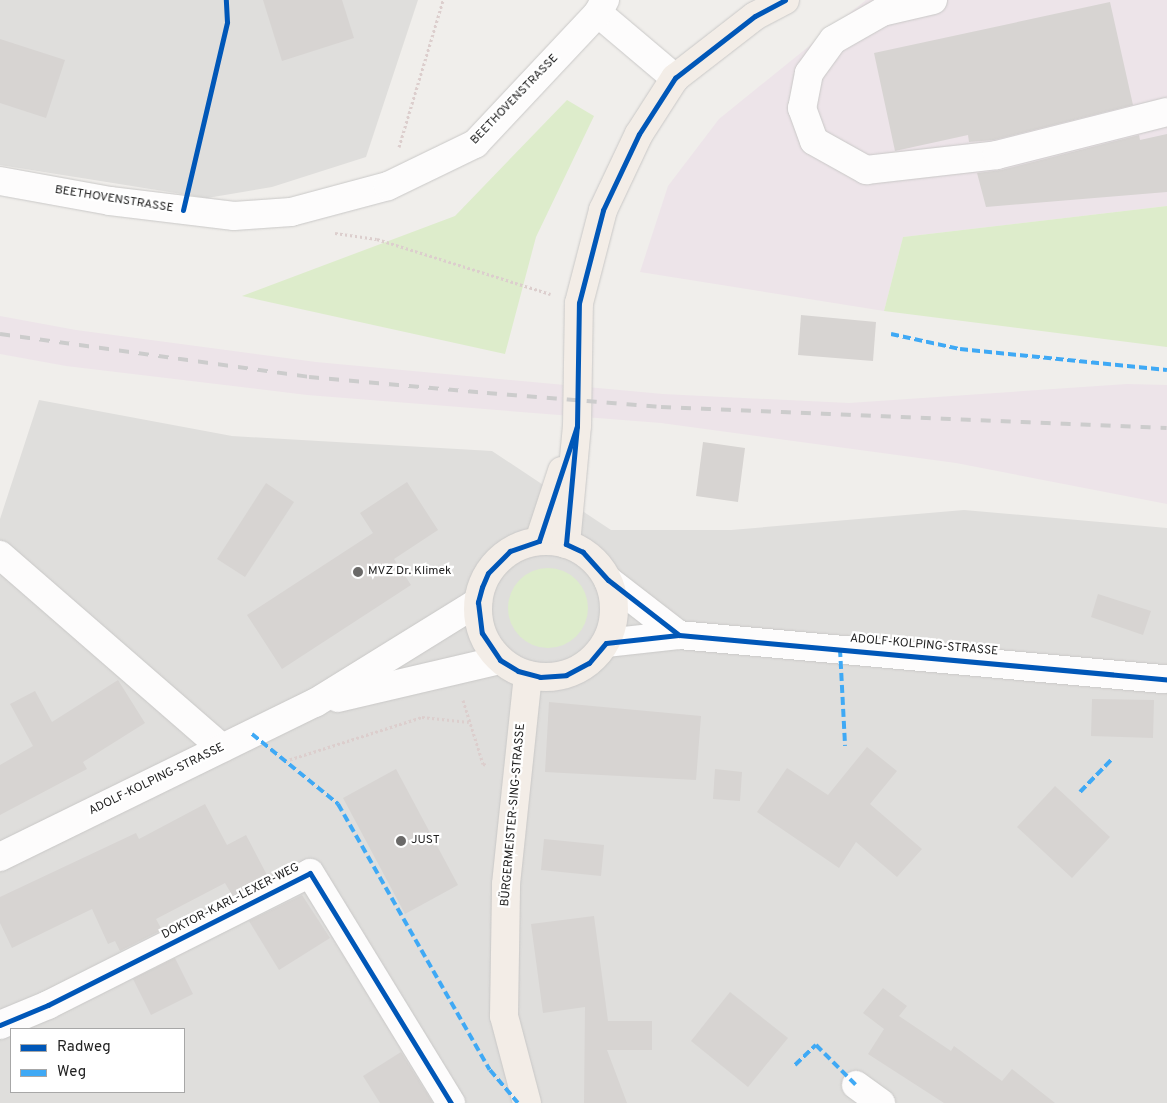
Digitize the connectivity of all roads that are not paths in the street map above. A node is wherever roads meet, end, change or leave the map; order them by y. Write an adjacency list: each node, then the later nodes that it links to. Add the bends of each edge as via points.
1 (785, 0): 4 (main road, via 755,16)
2 (933, 0): 5 (street, via 882,12 832,40 809,73 802,108 814,141 866,170 997,154)
3 (601, 7): 4 (street, BEETHOVENSTRASSE); 6 (street, BEETHOVENSTRASSE, via 475,144 388,186 291,212 234,216 110,201)
4 (676, 78): 7 (main road, via 639,134 603,210 579,303)
5 (1167, 112)
6 (0, 181)
7 (577, 426): 8 (main road); 9 (main road)
8 (539, 541): 9 (main road); 12 (main road, via 510,551 498,561 488,573)
9 (566, 544): 11 (main road, via 584,552)
10 (0, 554): 19 (street)
11 (608, 580): 13 (street); 14 (main road, via 614,615)
12 (478, 602): 15 (main road, via 482,633); 18 (street, ADOLF-KOLPING-STRASSE)
13 (679, 635): 14 (street, ADOLF-KOLPING-STRASSE); 17 (street, ADOLF-KOLPING-STRASSE)
14 (606, 643): 16 (main road, via 578,670 554,677)
15 (500, 660): 16 (main road); 18 (street, ADOLF-KOLPING-STRASSE)
16 (528, 675): 24 (main road, BÜRGERMEISTER-SING-STRASSE, via 506,884 504,1016)
17 (1167, 679)
18 (315, 704): 19 (street, ADOLF-KOLPING-STRASSE)
19 (222, 748): 20 (street, ADOLF-KOLPING-STRASSE)
20 (0, 857)
21 (0, 1026): 23 (street, DOKTOR-KARL-LEXER-WEG, via 310,874)
22 (856, 1085): 25 (street)
23 (451, 1103)
24 (527, 1103)
25 (881, 1103)

